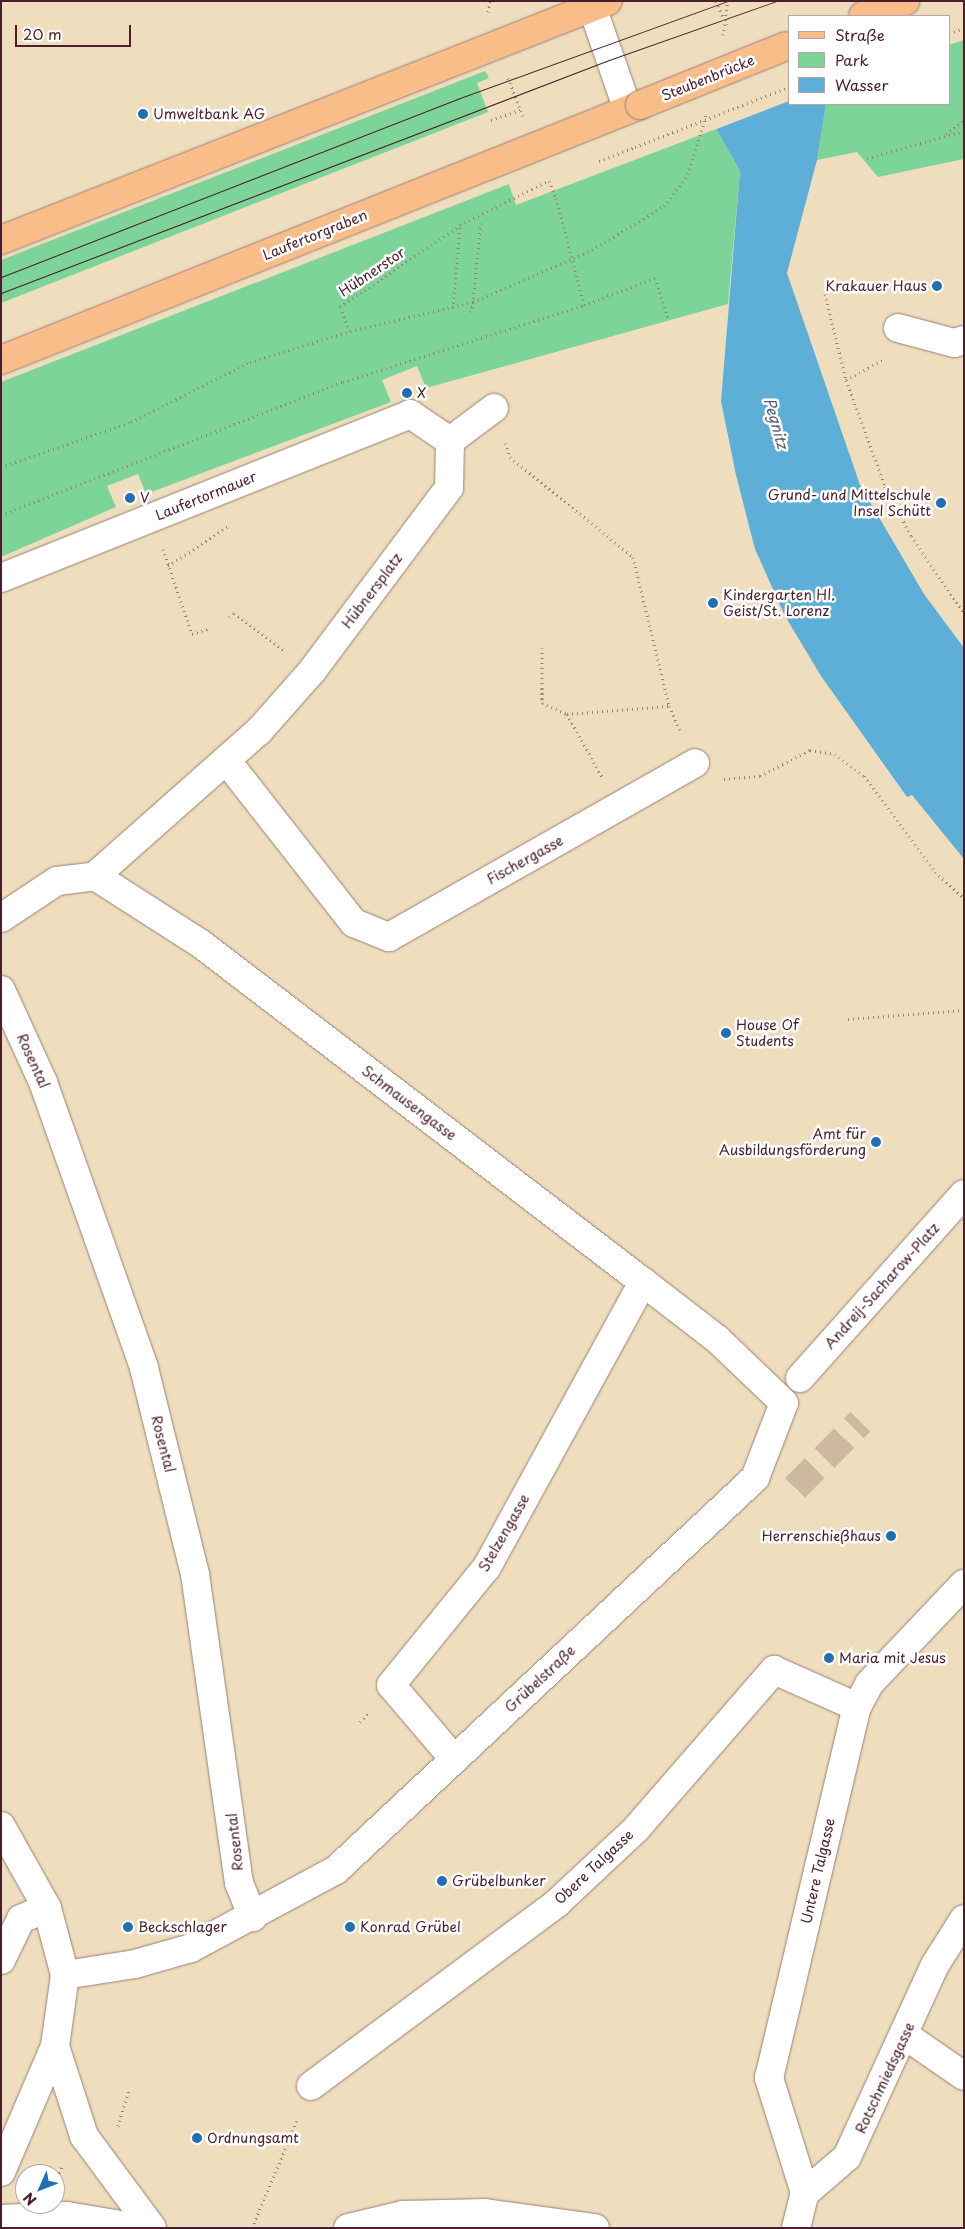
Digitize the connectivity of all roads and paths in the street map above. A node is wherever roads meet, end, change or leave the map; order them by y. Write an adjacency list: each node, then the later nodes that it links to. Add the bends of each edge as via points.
1 (490, 1): 7 (path, via 486,4)
2 (716, 1): 5 (path, bridge)
3 (596, 4): 7 (main road); 10 (street)
4 (964, 28): 6 (path)
5 (728, 29)
6 (950, 33)
7 (498, 45): 11 (path); 24 (main road)
8 (788, 45): 10 (main road, Steubenbrücke, bridge)
9 (788, 88): 19 (path, bridge)
10 (634, 108): 17 (main road, Laufertorgraben)
11 (520, 110): 12 (path); 17 (path)
12 (491, 120)
13 (964, 121): 15 (path)
14 (964, 132): 15 (path)
15 (944, 136): 18 (path)
16 (702, 137): 26 (path, via 688,174 664,206 592,250)
17 (534, 148): 21 (path); 34 (main road, Laufertorgraben)
18 (867, 158)
19 (593, 164)
20 (558, 177): 21 (path)
21 (549, 181): 23 (path, Hübnerstor); 27 (path, bridge)
22 (480, 223): 26 (path)
23 (460, 225): 28 (path); 32 (path, Hübnerstor, via 340,307)
24 (1, 240)
25 (825, 294): 35 (path)
26 (472, 302): 28 (path); 29 (path)
27 (584, 305): 30 (path, via 655,278); 40 (path, via 343,382)
28 (453, 308): 32 (path)
29 (471, 312)
30 (668, 318)
31 (898, 328): 33 (street, via 954,342); 35 (path, via 883,361)
32 (350, 331): 39 (path, via 250,362 131,422)
33 (964, 340)
34 (1, 360)
35 (846, 380): 45 (path, via 885,486 911,536)
36 (494, 408): 37 (street)
37 (450, 441): 44 (street, Laufertormauer, via 410,414); 49 (street, Hübnersplatz, via 449,488)
38 (510, 458): 50 (path, via 633,557)
39 (1, 468)
40 (1, 515)
41 (234, 522): 43 (path)
42 (161, 540): 43 (path)
43 (168, 566): 47 (path, via 192,634)
44 (1, 578)
45 (964, 614)
46 (229, 617): 49 (path, via 234,613)
47 (211, 628)
48 (542, 648): 51 (path, via 542,704)
49 (312, 671): 52 (street, Hübnersplatz, via 259,731)
50 (669, 706): 51 (path); 53 (path)
51 (567, 714): 54 (path)
52 (226, 760): 54 (street, Fischergasse, via 354,923 389,937); 55 (street, Hübnersplatz)
53 (694, 763): 54 (street, Fischergasse); 56 (path, via 715,779 760,776 810,750 835,754 864,776 935,872)
54 (618, 807)
55 (95, 876): 57 (street, via 57,881); 62 (street, Schmausengasse, via 201,944)
56 (964, 898)
57 (1, 918)
58 (1, 990): 70 (street, Rosental, via 43,1082 144,1368 195,1574 239,1883)
59 (964, 1010): 60 (path)
60 (848, 1019)
61 (964, 1194): 63 (street, Andreij-Sacharow-Platz)
62 (643, 1282): 64 (street, Schmausengasse, via 717,1339); 67 (street, Stelzengasse, via 487,1567 391,1684)
63 (800, 1378)
64 (784, 1403): 67 (street, Grübelstraße, via 755,1478)
65 (964, 1584): 66 (street, Untere Talgasse, via 869,1684)
66 (857, 1707): 77 (street, Obere Talgasse, via 774,1670 636,1829 557,1903); 79 (street, Untere Talgasse, via 769,2078)
67 (454, 1759): 70 (street, Grübelstraße, via 336,1870)
68 (1, 1826): 69 (street)
69 (47, 1908): 72 (street, via 21,1919); 73 (street)
70 (253, 1917): 73 (street, Grübelstraße, via 191,1948 135,1964)
71 (964, 1918): 74 (street, Rotschmiedsgasse, via 935,1965)
72 (1, 1960)
73 (65, 1975): 75 (street)
74 (906, 2036): 76 (street); 79 (street, Rotschmiedsgasse, via 847,2157)
75 (55, 2046): 78 (street); 82 (street, via 84,2136)
76 (964, 2076)
77 (311, 2086): 83 (path)
78 (1, 2172)
79 (805, 2193): 86 (street)
80 (1, 2219): 81 (street, via 67,2216)
81 (139, 2228)
82 (152, 2228)
83 (252, 2228)
84 (348, 2228): 85 (street, via 402,2215 485,2213)
85 (595, 2228)
86 (796, 2228)

